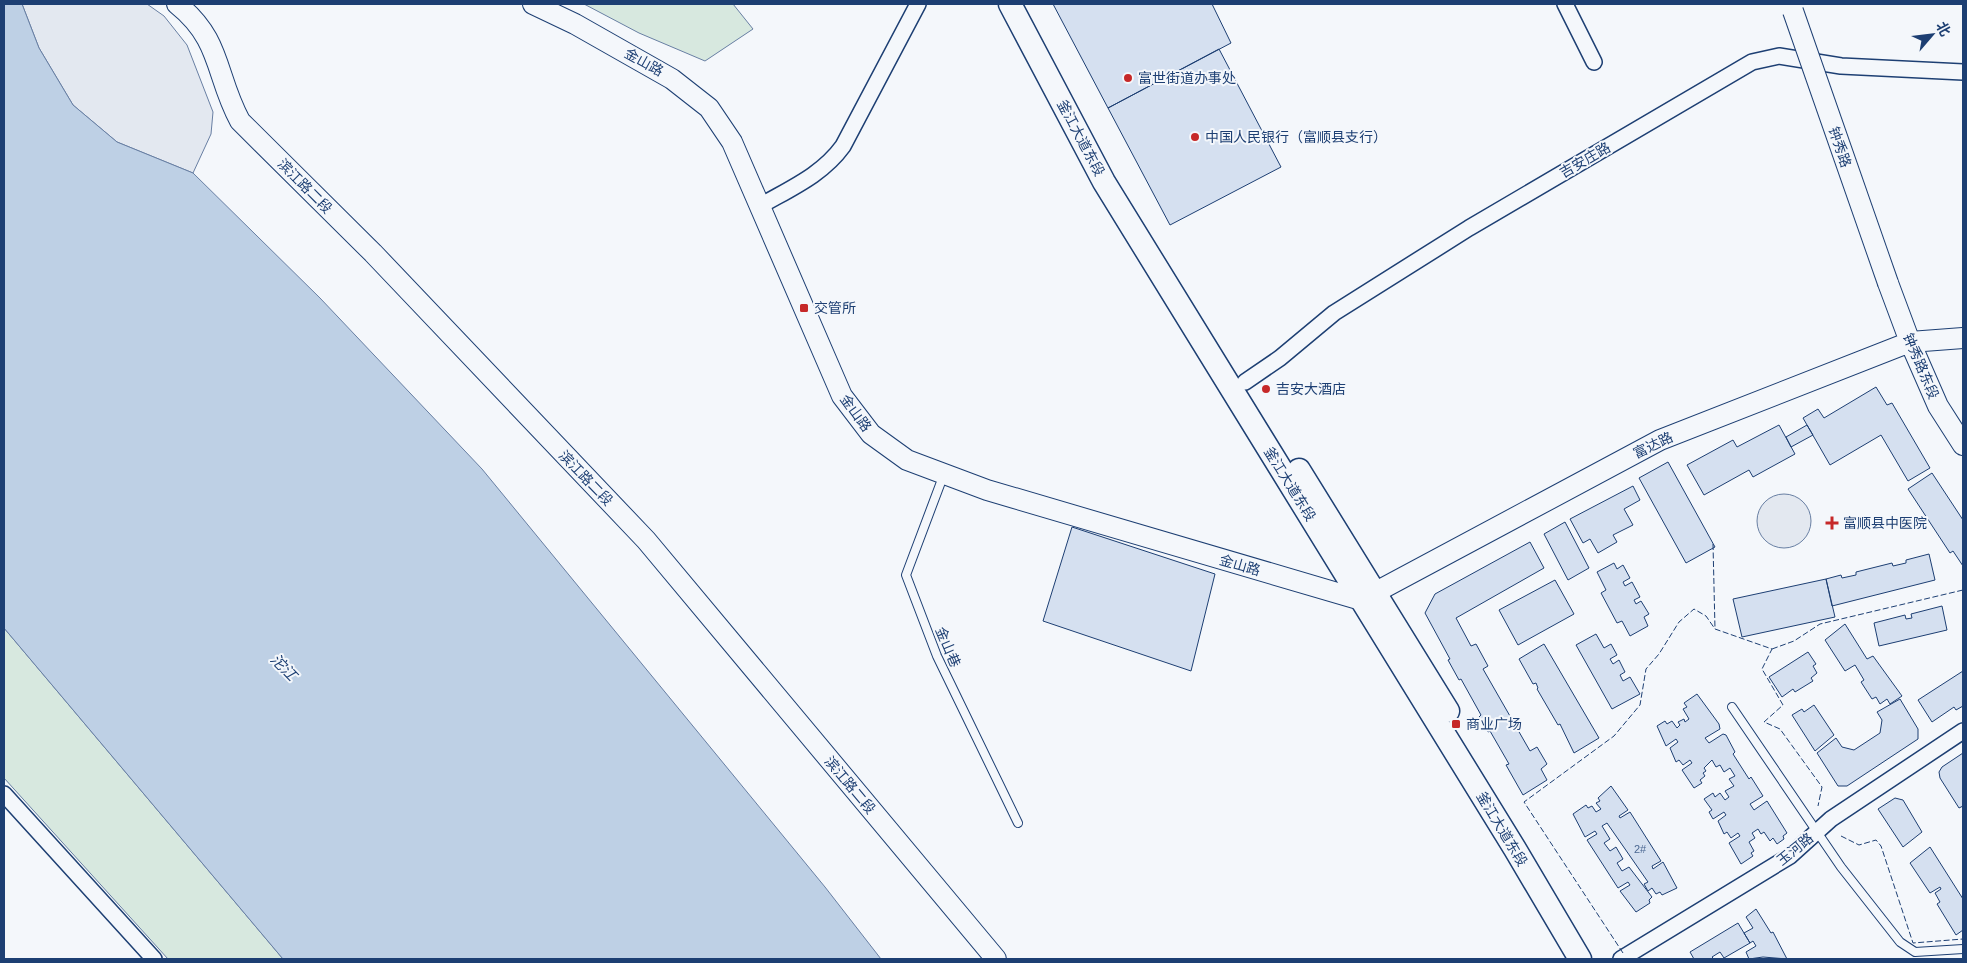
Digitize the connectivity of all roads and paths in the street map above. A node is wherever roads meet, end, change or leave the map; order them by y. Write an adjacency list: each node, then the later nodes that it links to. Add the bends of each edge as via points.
1 (177, 4): 25 (street, 滨江路二段, via 205,32 240,120 373,253 646,540)
2 (533, 4): 10 (street, 金山路, via 672,79 708,108 732,142)
3 (918, 4): 10 (street, via 832,161 818,173)
4 (1010, 4): 17 (main road, 釜江大道东段, via 1104,182)
5 (1028, 4): 14 (main road, 釜江大道东段, via 1117,174)
6 (1565, 4): 8 (street)
7 (1792, 7): 11 (street, 钟秀路, bridge)
8 (1594, 62)
9 (1963, 72): 14 (street, 吉安庄路, via 1841,66 1779,56 1752,62 1460,233 1334,313)
10 (760, 206): 16 (street, 金山路, via 842,396 871,434 907,460)
11 (1888, 283): 13 (street, 钟秀路东段)
12 (1963, 338): 13 (street, 富达路)
13 (1910, 342): 15 (street, 钟秀路东段, via 1938,406); 17 (street, 富达路, via 1660,440)
14 (1245, 382): 17 (main road, 釜江大道东段)
15 (1963, 445)
16 (944, 474): 17 (street, 金山路, via 987,490); 21 (lane, 金山巷, via 906,575 937,656)
17 (1368, 596): 26 (main road, 釜江大道东段); 27 (main road, 釜江大道东段)
18 (1732, 707): 22 (lane)
19 (1963, 732): 22 (street, 玉河路, via 1830,819)
20 (4, 794): 24 (street)
21 (1018, 823)
22 (1817, 832): 23 (lane, via 1907,948 1915,952); 28 (street, 玉河路, via 1790,856)
23 (1963, 949)
24 (154, 959)
25 (996, 959)
26 (1580, 959)
27 (1594, 959)
28 (1621, 959)

